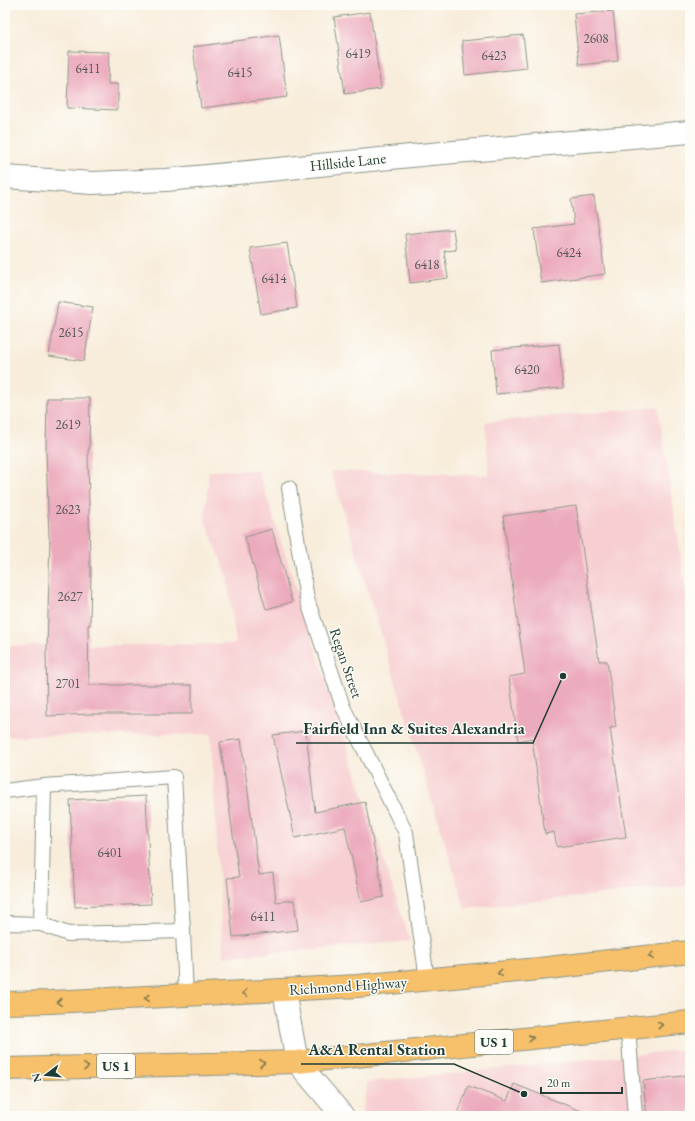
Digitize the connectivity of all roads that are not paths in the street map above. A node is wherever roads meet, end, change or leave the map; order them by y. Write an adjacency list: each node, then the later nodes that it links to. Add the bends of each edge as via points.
1 (690, 132): 2 (street, Hillside Lane, via 166,180 92,183)
2 (5, 177)
3 (289, 488): 10 (lane, Regan Street, via 307,599 343,707 406,833)
4 (44, 786): 5 (lane); 7 (lane); 8 (lane, via 174,777)
5 (5, 791)
6 (5, 923): 7 (lane)
7 (42, 924): 8 (lane, via 68,934)
8 (183, 931): 12 (lane)
9 (690, 952): 10 (highway, Richmond Highway, one-way to 10)
10 (427, 979): 11 (highway, Richmond Highway)
11 (284, 991): 12 (highway, Richmond Highway, one-way to 12); 16 (street)
12 (186, 996): 13 (highway, Richmond Highway, one-way to 13)
13 (5, 1003)
14 (690, 1022): 15 (highway, US 1, one-way to 14)
15 (628, 1028): 16 (highway, US 1, one-way to 15); 19 (lane)
16 (297, 1062): 17 (highway, US 1, one-way to 16); 18 (street)
17 (5, 1069)
18 (343, 1116)
19 (635, 1116)

